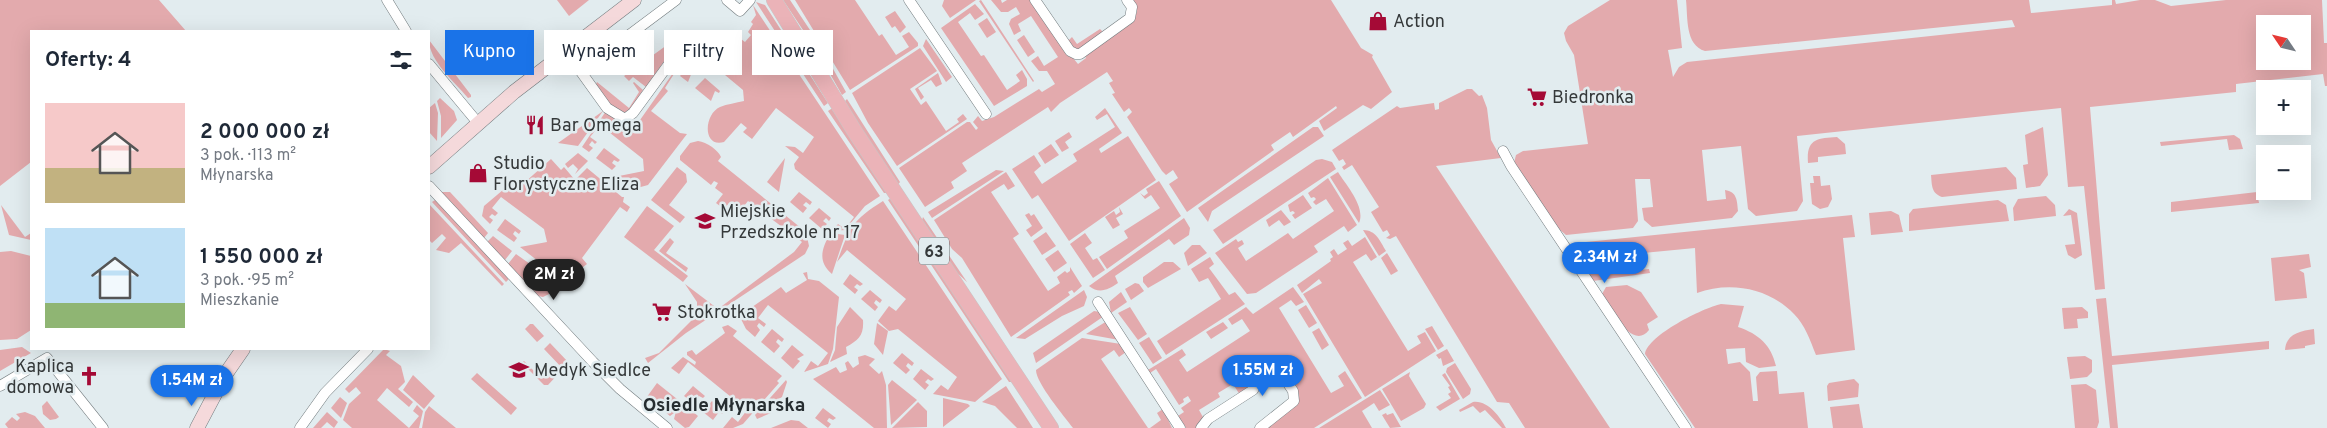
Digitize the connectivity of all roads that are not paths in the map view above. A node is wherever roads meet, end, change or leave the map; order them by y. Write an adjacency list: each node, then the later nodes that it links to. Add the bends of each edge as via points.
1 (387, 0): 10 (street)
2 (634, 0): 11 (main road)
3 (676, 0): 12 (street)
4 (727, 0): 5 (street, via 740,11)
5 (750, 0)
6 (774, 0): 30 (main road, 63, via 855,132)
7 (909, 0): 17 (street)
8 (1035, 0): 9 (street, via 1070,51 1080,54 1130,18 1132,6)
9 (1127, 0)
10 (405, 30)
11 (594, 30)
12 (636, 30)
13 (430, 65): 18 (street)
14 (544, 69): 18 (main road)
15 (664, 70): 16 (street, via 628,119 622,119 607,108)
16 (584, 75)
17 (986, 114)
18 (478, 123): 20 (main road)
19 (1503, 151): 34 (street)
20 (430, 166)
21 (430, 187): 29 (street, via 593,362)
22 (1098, 302): 31 (street)
23 (242, 350): 27 (main road)
24 (367, 350): 28 (street, via 325,393)
25 (0, 386): 26 (street, via 47,358)
26 (103, 428)
27 (197, 428)
28 (300, 428)
29 (667, 428)
30 (1051, 428)
31 (1180, 428)
32 (1201, 428): 33 (street, via 1208,419 1253,390 1263,377 1274,369 1279,370 1293,391 1294,401)
33 (1260, 428)
34 (1686, 428)

